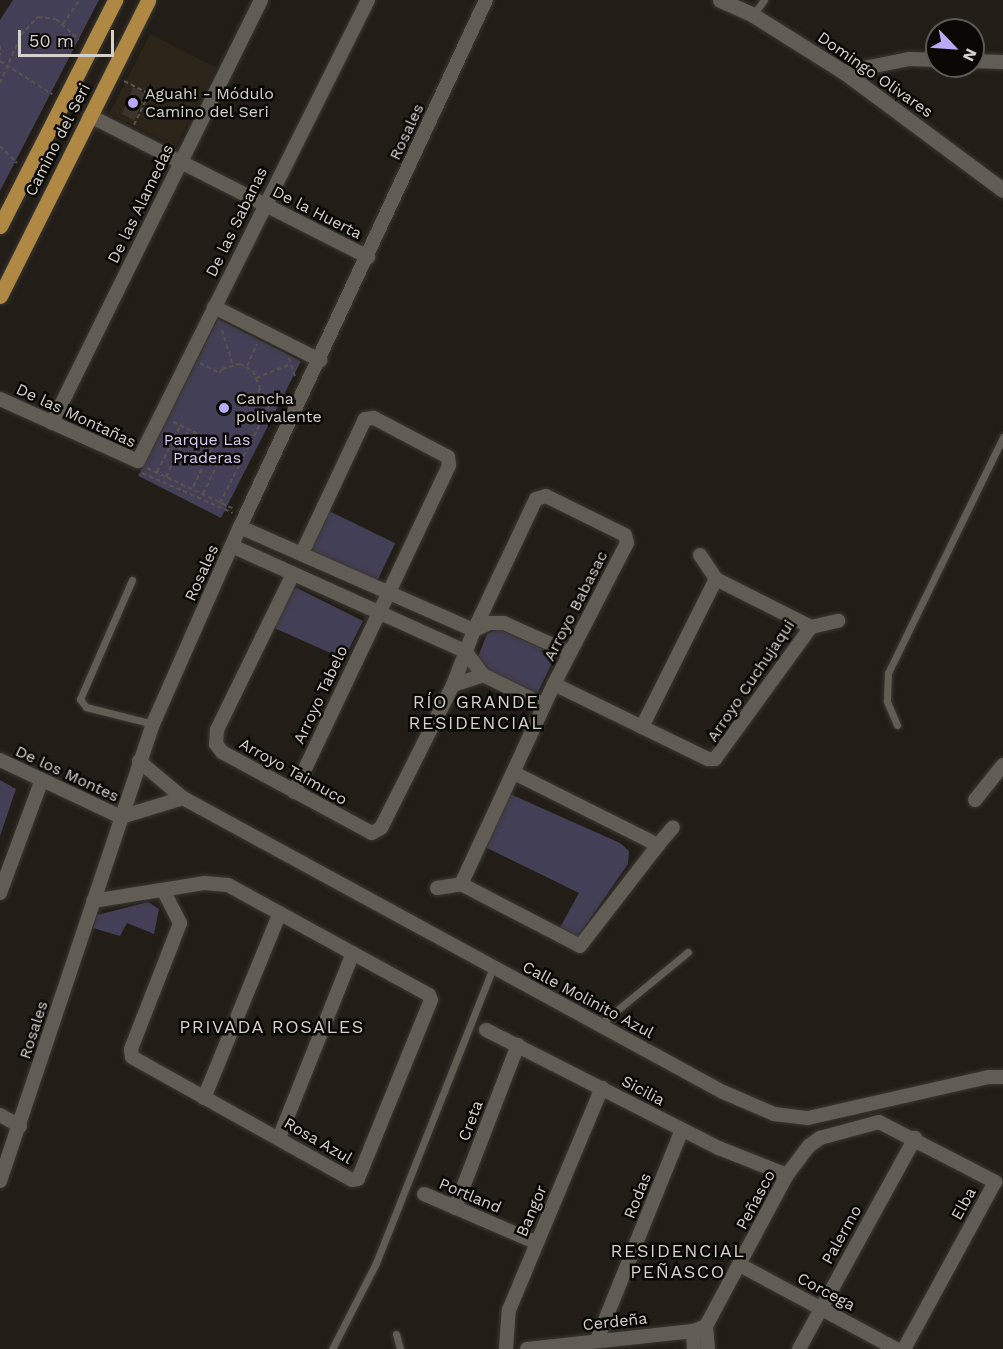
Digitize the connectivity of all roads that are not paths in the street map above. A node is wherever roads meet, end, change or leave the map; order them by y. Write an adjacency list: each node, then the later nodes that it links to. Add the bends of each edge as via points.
1 (115, 0): 17 (main road, Camino del Seri)
2 (148, 0): 13 (main road, Camino del Seri)
3 (261, 0): 14 (street, De las Alamedas)
4 (368, 0): 16 (street, De las Sabanas)
5 (486, 0): 18 (street, Rosales)
6 (720, 0): 8 (main road, Domingo Olivares)
7 (764, 0): 8 (lane)
8 (753, 15): 12 (main road, Domingo Olivares)
9 (925, 60): 12 (street)
10 (985, 61): 11 (street)
11 (1003, 62)
12 (844, 72): 15 (main road, Domingo Olivares)
13 (90, 116): 14 (street, De la Huerta); 19 (main road, Camino del Seri)
14 (180, 161): 16 (street, De la Huerta); 23 (street, De las Alamedas)
15 (1003, 190)
16 (263, 204): 18 (street, De la Huerta); 20 (street, De las Sabanas)
17 (0, 226)
18 (368, 257): 21 (street, Rosales)
19 (0, 296)
20 (214, 307): 21 (street); 25 (street, De las Sabanas)
21 (320, 360): 26 (street, Rosales)
22 (0, 399): 23 (street, De las Montañas)
23 (52, 423): 25 (street, De las Montañas)
24 (1003, 437): 45 (lane, via 888,674 887,701)
25 (140, 466)
26 (240, 526): 27 (street, Rosales); 28 (street)
27 (232, 546): 30 (street); 44 (street, Rosales)
28 (302, 553): 33 (street); 33 (street, Arroyo Tabelo, via 362,423 374,418 450,460)
29 (700, 555): 31 (street)
30 (293, 574): 34 (street); 52 (street, Arroyo Taimuco, via 216,737 222,752)
31 (716, 579): 36 (street, Arroyo Cuchujaqui); 46 (street)
32 (132, 580): 44 (lane, via 80,699 87,707)
33 (388, 591): 34 (street, Arroyo Tabelo); 37 (street)
34 (379, 611): 38 (street); 52 (street, Arroyo Tabelo)
35 (838, 621): 36 (street)
36 (811, 627): 46 (street, Arroyo Cuchujaqui, via 718,758 708,759)
37 (474, 630): 38 (street, Arroyo Taimuco); 39 (street, via 490,623 504,623); 39 (street, Arroyo Babasac, via 536,499 546,496 622,533 628,540)
38 (465, 651): 40 (street); 42 (street, Arroyo Taimuco)
39 (570, 653): 41 (street, Arroyo Babasac)
40 (483, 675): 42 (street); 43 (street)
41 (554, 684): 43 (street, Arroyo Babasac); 46 (street, Arroyo Cuchujaqui)
42 (453, 685): 52 (street, Arroyo Taimuco, via 379,831 368,832)
43 (544, 705): 50 (street, Arroyo Babasac)
44 (153, 724): 48 (street, Rosales)
45 (897, 725)
46 (642, 727)
47 (0, 760): 51 (street, De los Montes)
48 (139, 761): 53 (street, Calle Molinito Azul); 55 (street, Rosales)
49 (1003, 765): 54 (street)
50 (514, 773): 57 (street); 58 (street, Arroyo Babasac)
51 (41, 782): 55 (street, De los Montes); 59 (street)
52 (294, 792)
53 (183, 798): 55 (street); 66 (street, Calle Molinito Azul)
54 (975, 800)
55 (121, 817): 62 (street, Rosales)
56 (673, 827): 57 (street)
57 (658, 845): 58 (street, via 584,950)
58 (461, 884): 60 (street)
59 (1, 888)
60 (437, 888)
61 (164, 892): 62 (street); 63 (street, via 204,883 228,885); 72 (street, Rosa Azul, via 180,923 131,1049 135,1060)
62 (93, 901): 74 (street, Rosales)
63 (280, 913): 65 (street); 72 (street)
64 (688, 952): 67 (lane)
65 (353, 953): 76 (street); 76 (street, Rosa Azul, via 427,993 431,1000 358,1179 352,1180)
66 (493, 968): 67 (street, Calle Molinito Azul); 90 (lane, via 376,1263)
67 (599, 1025): 70 (street, Calle Molinito Azul, via 723,1092 791,1118 808,1118 988,1077)
68 (486, 1030): 69 (street, Sicilia)
69 (518, 1046): 71 (street, Sicilia); 82 (street, Creta)
70 (1003, 1077)
71 (602, 1088): 75 (street, Sicilia); 83 (street, Bangor)
72 (204, 1098): 76 (street, Rosa Azul)
73 (0, 1115): 74 (street)
74 (20, 1126): 80 (street, Rosales)
75 (682, 1130): 79 (street, Sicilia); 88 (street, Rodas)
76 (279, 1138)
77 (820, 1138): 78 (street, Elba, via 879,1122); 79 (street, Peñasco)
78 (915, 1138): 85 (street, Palermo); 89 (street, Elba, via 995,1182)
79 (787, 1175): 84 (street, Peñasco)
80 (0, 1180)
81 (424, 1194): 82 (street, Portland)
82 (455, 1208): 83 (street, Portland)
83 (537, 1243): 92 (street, Bangor, via 506,1322)
84 (740, 1265): 85 (street, Corcega); 86 (street, Peñasco)
85 (820, 1308): 89 (street, Corcega); 96 (street, Palermo)
86 (700, 1328): 88 (street, Cerdeña); 94 (street); 95 (street)
87 (396, 1334): 91 (lane)
88 (597, 1340): 93 (street, Cerdeña)
89 (902, 1348)
90 (332, 1349)
91 (400, 1349)
92 (506, 1349)
93 (527, 1349)
94 (694, 1349)
95 (708, 1349)
96 (799, 1349)

